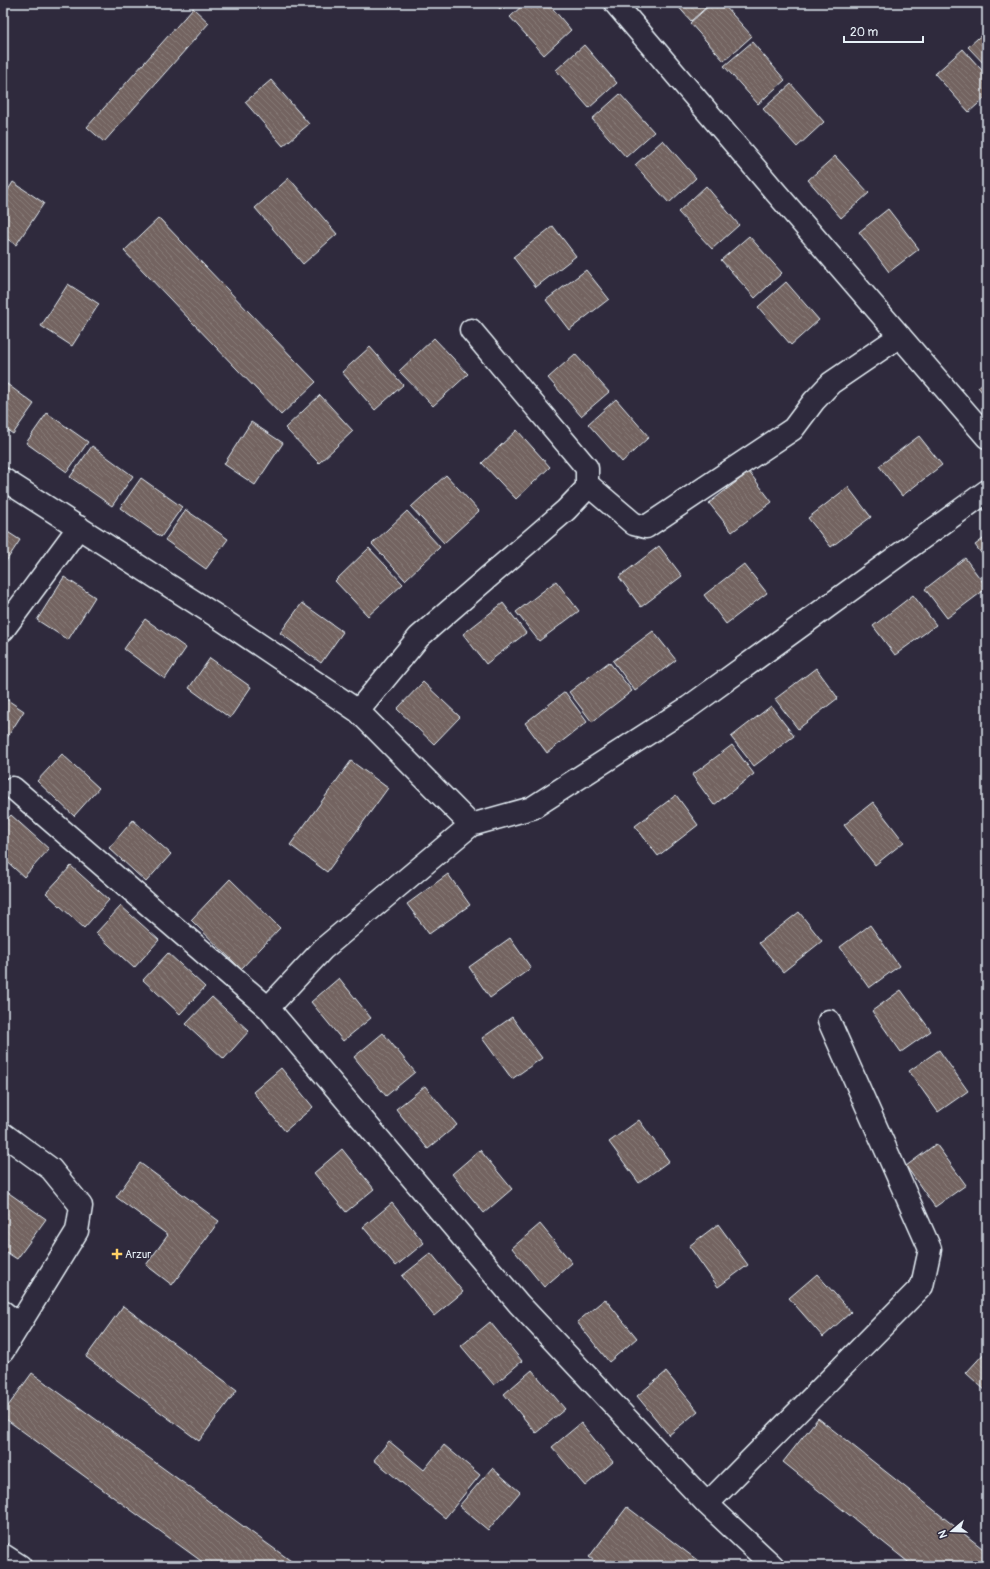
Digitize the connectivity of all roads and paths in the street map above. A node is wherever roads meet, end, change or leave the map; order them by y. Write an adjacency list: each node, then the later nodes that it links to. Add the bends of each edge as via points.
1 (615, 3): 3 (street)
2 (471, 330): 6 (street, via 587,468)
3 (900, 336): 4 (street); 6 (street, via 831,383 793,429 646,527 634,524)
4 (987, 437)
5 (3, 479): 8 (street)
6 (587, 484): 10 (street, via 587,488 566,510 419,637)
7 (987, 491): 12 (street, via 676,715 532,808)
8 (79, 527): 9 (street); 10 (street)
9 (3, 630)
10 (358, 711): 12 (street)
11 (13, 788): 13 (street)
12 (471, 825): 13 (street, via 323,949)
13 (268, 1008): 18 (street, via 519,1304)
14 (829, 1021): 18 (street, via 930,1249 922,1286)
15 (3, 1134): 16 (street, via 52,1169 81,1206 77,1231)
16 (11, 1318): 17 (street)
17 (3, 1351)
18 (707, 1504): 21 (street)
19 (3, 1554): 20 (street)
20 (20, 1566)
21 (773, 1566)

